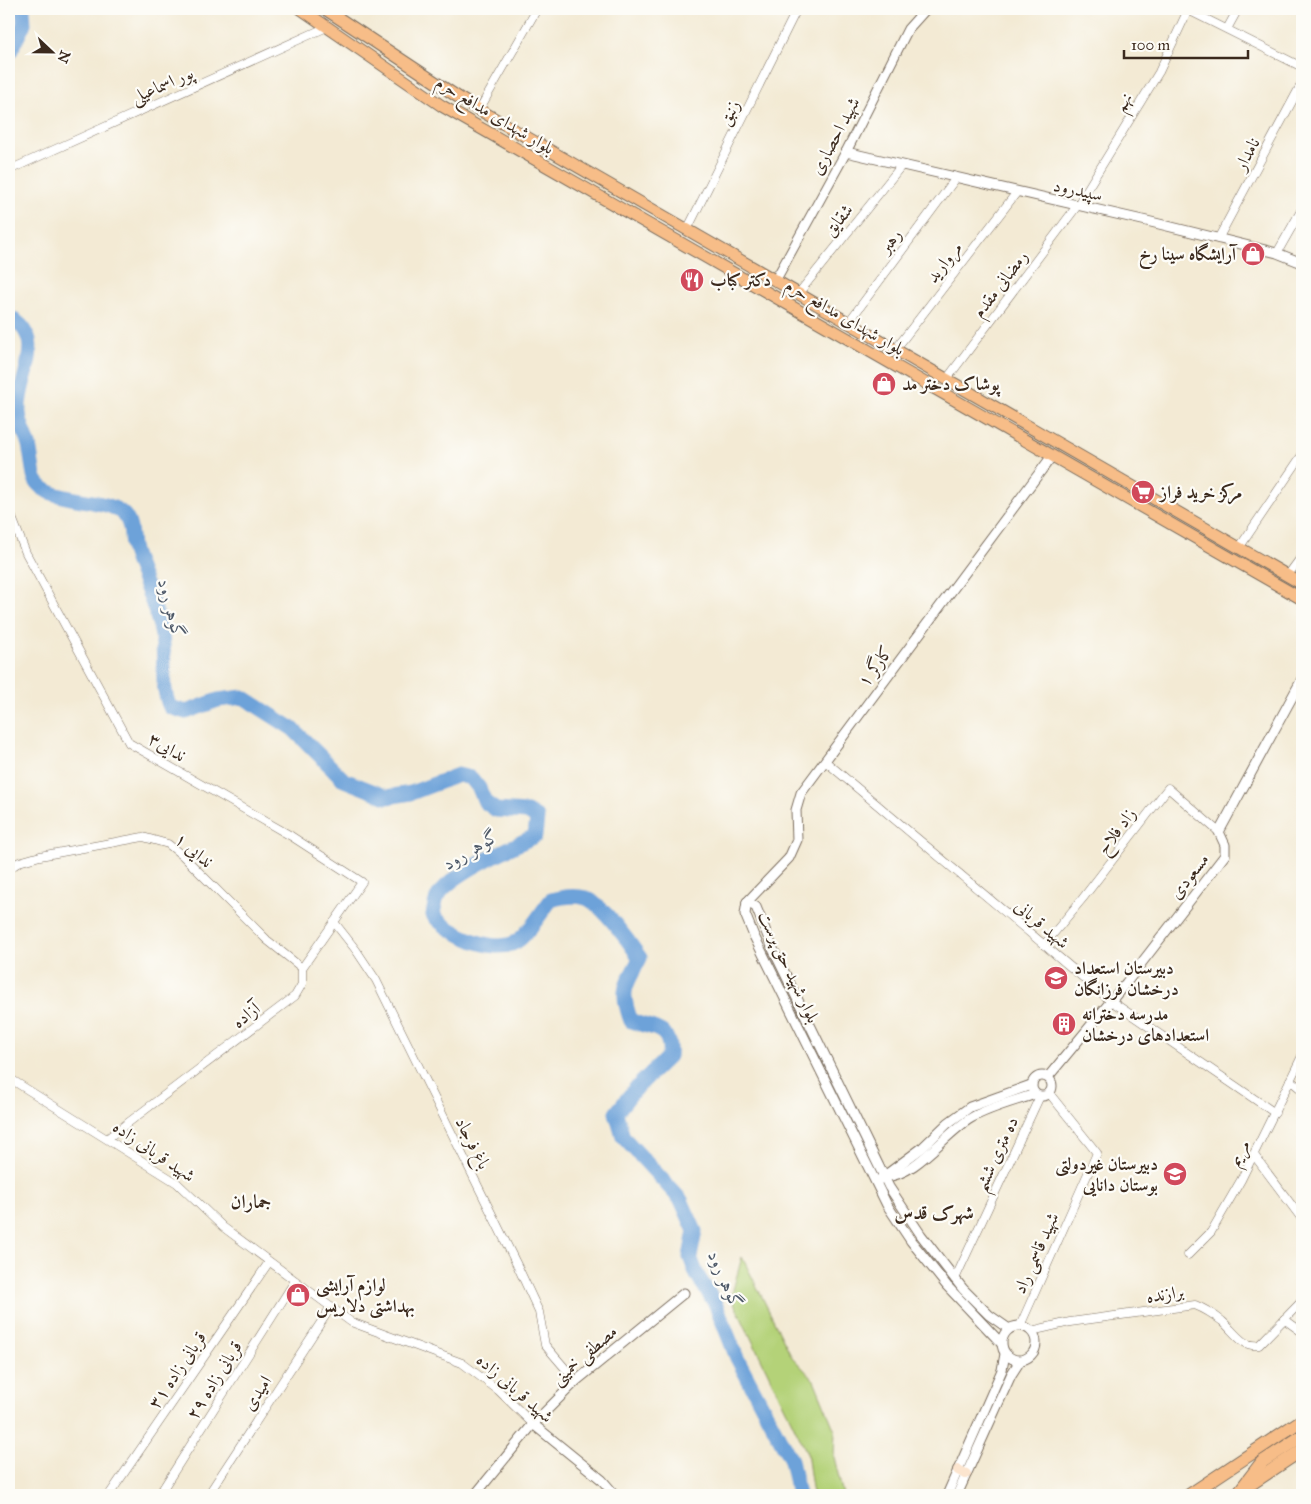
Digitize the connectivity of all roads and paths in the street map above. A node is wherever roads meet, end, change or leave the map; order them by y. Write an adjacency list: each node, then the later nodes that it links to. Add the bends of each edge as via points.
1 (301, 9): 8 (main road, بلوار شهدای مدافع حرم)
2 (325, 9): 12 (main road, بلوار شهدای مدافع حرم)
3 (537, 9): 12 (street)
4 (797, 9): 20 (street, زنبق)
5 (926, 9): 13 (street, شهید احصاری, via 908,29)
6 (1187, 9): 9 (street); 18 (street, نهم, via 1159,72)
7 (1238, 9): 9 (street)
8 (327, 27): 15 (street, پور اسماعیلی); 27 (main road, بلوار شهدای مدافع حرم, via 442,106)
9 (1227, 30): 10 (street)
10 (1302, 67)
11 (1302, 83): 21 (street, نامدار)
12 (479, 110): 20 (main road, بلوار شهدای مدافع حرم)
13 (846, 152): 14 (street, سپیدرود); 24 (street, شهید احصاری)
14 (902, 165): 16 (street, سپیدرود); 25 (street, شقایق)
15 (9, 170)
16 (956, 178): 17 (street, سپیدرود); 28 (street, رهبر)
17 (1017, 192): 18 (street, سپیدرود); 29 (street, مروارید)
18 (1077, 206): 21 (street, سپیدرود); 30 (street, رمضانی مقدم)
19 (1302, 209): 22 (street)
20 (687, 230): 24 (main road, بلوار شهدای مدافع حرم)
21 (1218, 239): 22 (street, سپیدرود)
22 (1277, 253): 23 (street, سپیدرود)
23 (1302, 263)
24 (775, 281): 25 (main road, بلوار شهدای مدافع حرم)
25 (798, 294): 26 (main road, بلوار شهدای مدافع حرم)
26 (822, 308): 27 (main road); 28 (main road, بلوار شهدای مدافع حرم)
27 (815, 320): 32 (main road, بلوار شهدای مدافع حرم)
28 (848, 323): 29 (main road, بلوار شهدای مدافع حرم)
29 (895, 350): 30 (main road, بلوار شهدای مدافع حرم)
30 (946, 380): 34 (main road, بلوار شهدای مدافع حرم)
31 (1302, 455): 34 (street)
32 (1052, 456): 38 (main road, بلوار شهدای مدافع حرم); 40 (street, کارگر ۱)
33 (9, 510): 43 (street, ندایی۳, via 26,554 130,743 291,836)
34 (1239, 548): 36 (main road, بلوار شهدای مدافع حرم)
35 (1302, 556): 36 (street)
36 (1288, 576): 37 (main road, بلوار شهدای مدافع حرم)
37 (1302, 584)
38 (1302, 599)
39 (1302, 679): 41 (street)
40 (825, 761): 44 (street, کارگر ۱, via 801,793 796,810 796,840 789,858); 46 (street, شهید قربانی)
41 (1219, 832): 46 (street, زاد فلاح, via 1168,788); 48 (street, مسعودی, via 1225,845 1225,855)
42 (9, 869): 47 (street, ندایی ۱, via 19,862 40,856 143,837 168,844 267,940)
43 (362, 882): 45 (street, آزاده)
44 (747, 902): 49 (street, بلوار شهید حق پرست, via 756,907 772,949); 50 (street, بلوار شهید حق پرست, via 745,914)
45 (334, 922): 47 (street, آزاده); 82 (street, باغ فرجاد, via 376,980 522,1275 539,1312 545,1345)
46 (1044, 945): 48 (street, شهید قربانی)
47 (302, 968): 60 (street, آزاده, via 302,984 295,996)
48 (1111, 1001): 52 (street); 59 (street, شهید قربانی)
49 (811, 1028): 50 (street); 55 (street, بلوار شهید حق پرست)
50 (802, 1033): 56 (street, بلوار شهید حق پرست)
51 (1302, 1056): 54 (street, مریم)
52 (1048, 1077): 58 (street, via 1052,1088); 58 (street, via 1033,1079)
53 (9, 1078): 60 (street, شهید قربانی زاده)
54 (1290, 1080): 57 (street); 59 (street, مریم)
55 (838, 1086): 56 (street); 62 (street, بلوار شهید حق پرست)
56 (830, 1090): 63 (street, بلوار شهید حق پرست)
57 (1302, 1090)
58 (1039, 1092): 62 (street, via 970,1107 925,1151 892,1177); 69 (street, ده متری ششم); 75 (street, شهید قاسمی راد, via 1097,1153)
59 (1274, 1114): 61 (street, مریم)
60 (108, 1138): 68 (street, شهید قربانی زاده, via 177,1183 223,1227)
61 (1254, 1155): 64 (street); 66 (street, مریم, via 1211,1232)
62 (884, 1178): 63 (street); 65 (street, بلوار شهید حق پرست)
63 (874, 1182): 67 (street, بلوار شهید حق پرست)
64 (1302, 1219)
65 (934, 1253): 67 (street); 69 (street, بلوار شهید حق پرست)
66 (1188, 1254)
67 (926, 1260): 79 (street, بلوار شهید حق پرست)
68 (269, 1262): 70 (street, شهید قربانی زاده); 89 (street, قربانی زاده ۳۱)
69 (955, 1279): 76 (street, بلوار شهید حق پرست, via 989,1315)
70 (295, 1282): 73 (street, شهید قربانی زاده); 90 (street, قربانی زاده ۲۹)
71 (684, 1293): 82 (street, مصطفی خمینی)
72 (1302, 1300): 74 (street, برازنده)
73 (331, 1308): 84 (street, شهید قربانی زاده, via 351,1322 462,1363 498,1390); 91 (street, امیدی)
74 (1284, 1319): 77 (street, برازنده, via 1259,1345 1252,1346 1243,1343 1210,1312 1195,1305 1070,1322); 78 (street)
75 (1020, 1326): 76 (street); 77 (street)
76 (1010, 1329): 79 (street, via 1005,1332)
77 (1031, 1331): 81 (street, via 1036,1346 1030,1356)
78 (1302, 1332)
79 (1001, 1343): 80 (street)
80 (1005, 1354): 81 (street); 87 (street, via 1002,1370)
81 (1020, 1361): 87 (street)
82 (576, 1381): 84 (street, مصطفی خمینی)
83 (1302, 1420): 86 (highway)
84 (534, 1424): 92 (street, مصطفی خمینی); 93 (street, شهید قربانی زاده)
85 (1302, 1436): 86 (highway)
86 (1292, 1446): 88 (highway); 96 (highway)
87 (962, 1472): 94 (street); 95 (street)
88 (1236, 1494)
89 (109, 1495)
90 (159, 1495)
91 (208, 1495)
92 (475, 1495)
93 (616, 1495)
94 (947, 1495)
95 (957, 1495)
96 (1189, 1495)

